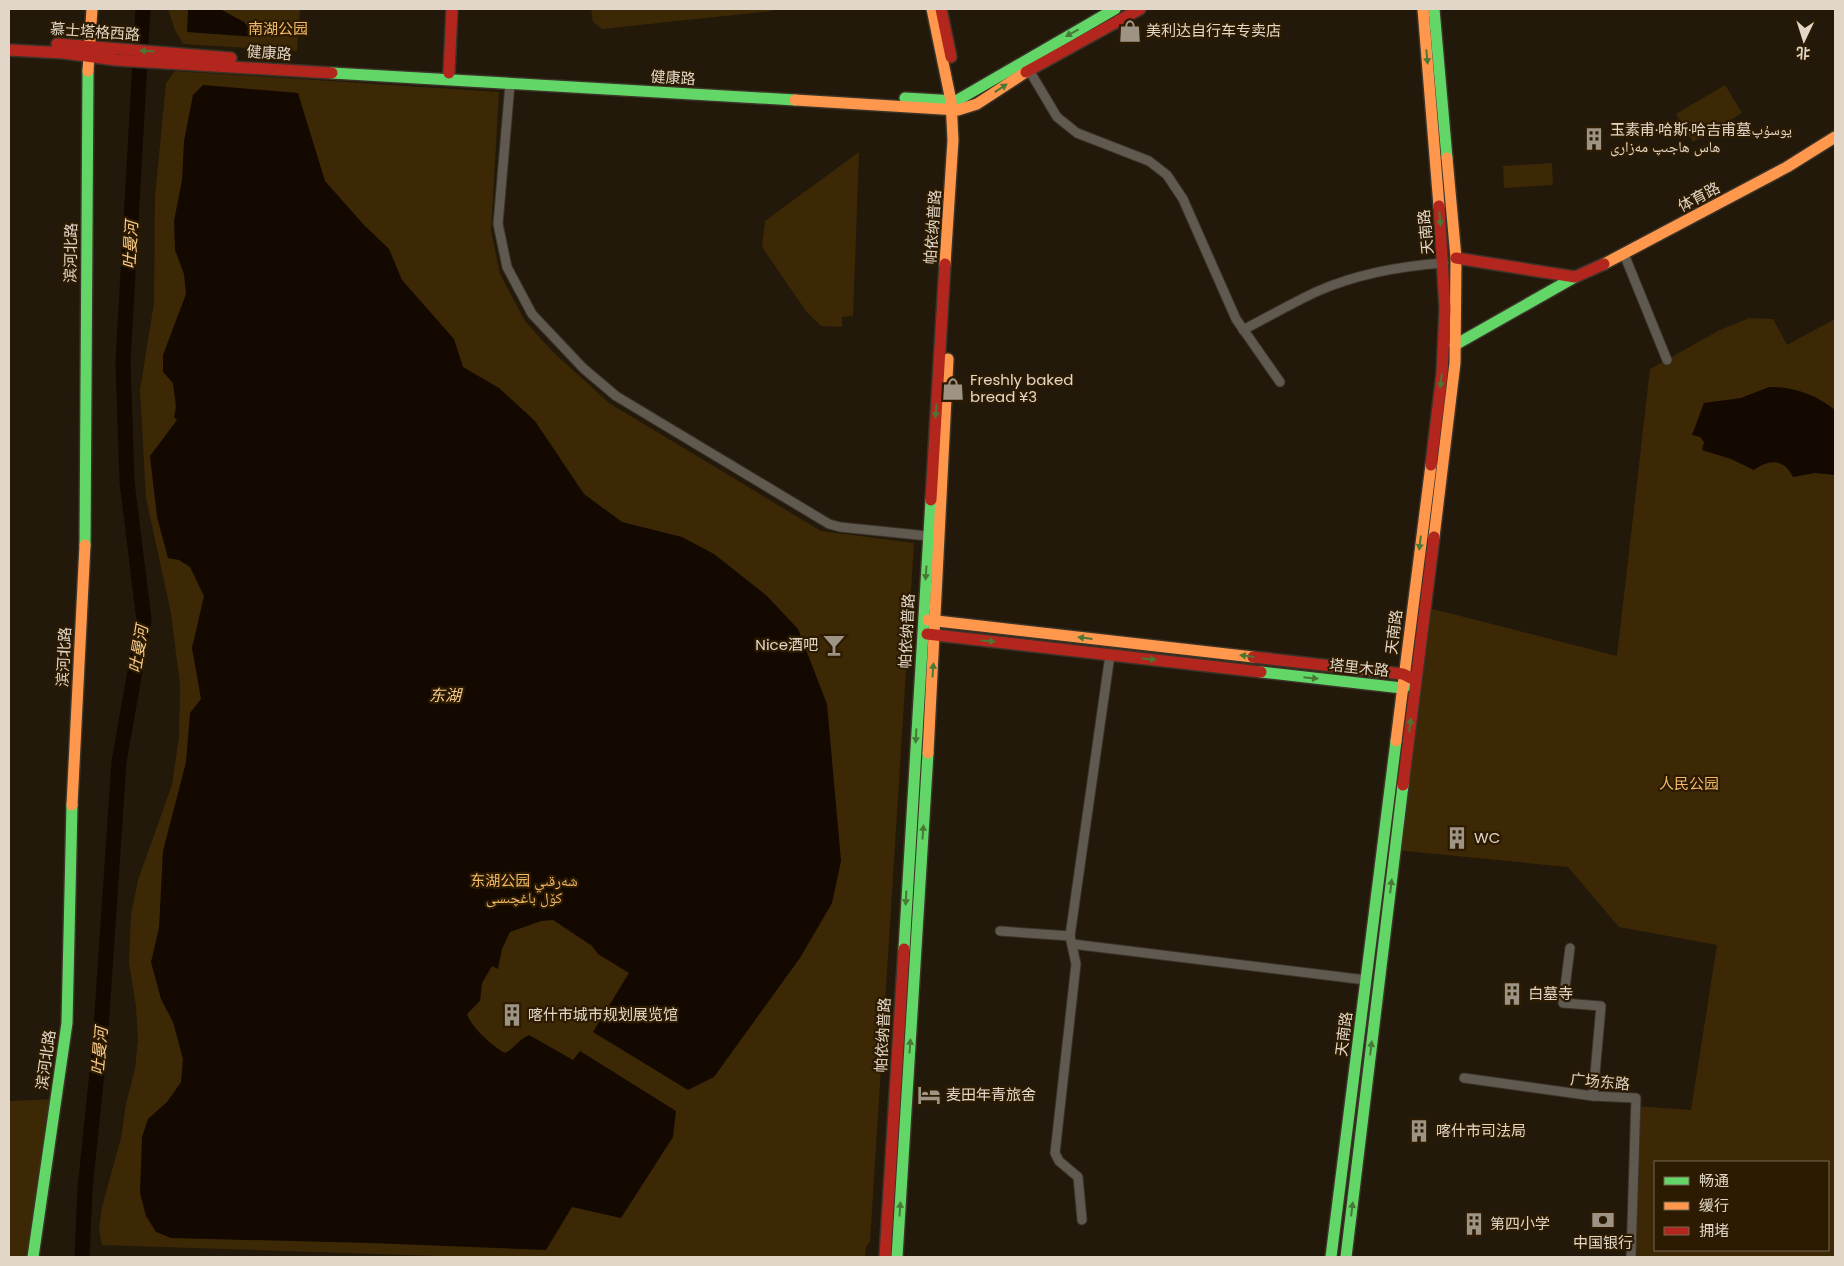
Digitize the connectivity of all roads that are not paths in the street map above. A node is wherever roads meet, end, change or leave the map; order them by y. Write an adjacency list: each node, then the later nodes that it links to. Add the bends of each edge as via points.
1 (92, 9): 11 (main road, 滨河北路)
2 (452, 9): 14 (main road)
3 (932, 9): 16 (main road, 帕依纳普路)
4 (941, 9): 16 (main road, 帕依纳普路)
5 (1115, 9): 13 (main road, 健康路, one-way to 13)
6 (1140, 9): 13 (main road, 健康路)
7 (1423, 9): 20 (main road, 天南路, one-way to 20)
8 (1434, 9): 19 (main road, 天南路)
9 (9, 42): 11 (main road, 慕士塔格西路)
10 (9, 50): 11 (main road, 慕士塔格西路)
11 (89, 51): 12 (main road, 慕士塔格西路); 42 (main road, 滨河北路, via 86,517 69,864 67,1024)
12 (178, 58): 14 (main road, 健康路); 15 (main road, 健康路)
13 (1026, 66): 16 (main road, 健康路, via 977,104); 22 (street, via 1057,117 1077,133 1149,161 1167,175 1183,198)
14 (449, 73): 16 (main road, 健康路)
15 (510, 84): 16 (main road, 健康路); 26 (street, via 498,224 507,266 532,314 559,344 616,396 828,524)
16 (955, 105): 26 (main road, 帕依纳普路, one-way to 26); 28 (main road, 帕依纳普路)
17 (1835, 137): 18 (main road, 体育路)
18 (1624, 254): 21 (main road, 体育路); 24 (street)
19 (1456, 258): 21 (main road); 23 (main road, 天南路)
20 (1444, 263): 22 (street, via 1412,265 1352,279 1318,291); 32 (main road, 天南路, one-way to 32, via 1446,309 1442,374)
21 (1575, 277): 23 (main road, 体育路)
22 (1243, 330): 25 (street)
23 (1455, 345): 33 (main road, 天南路)
24 (1667, 360)
25 (1280, 382)
26 (928, 536): 27 (main road, 帕依纳普路, one-way to 27)
27 (923, 619): 28 (main road, 塔里木路); 29 (main road, 帕依纳普路)
28 (935, 620): 30 (main road, 帕依纳普路); 32 (main road, 塔里木路, one-way to 28)
29 (922, 634): 30 (main road, 塔里木路); 43 (main road, 帕依纳普路, one-way to 43)
30 (935, 635): 31 (main road, 塔里木路, one-way to 31); 44 (main road, 帕依纳普路, one-way to 30)
31 (1110, 655): 34 (main road, 塔里木路, one-way to 34); 36 (street)
32 (1404, 674): 33 (main road, 塔里木路); 34 (main road, 天南路)
33 (1416, 681): 34 (main road, 塔里木路); 46 (main road, 天南路, one-way to 33)
34 (1402, 688): 38 (main road, 天南路)
35 (1000, 931): 36 (street)
36 (1071, 940): 38 (street); 41 (street, via 1076,964 1055,1154 1078,1177)
37 (1570, 948): 40 (street, via 1563,1003 1601,1006)
38 (1366, 980): 45 (main road, 天南路)
39 (1464, 1078): 40 (street, 广场东路)
40 (1593, 1096): 47 (street, 广场东路, via 1636,1098)
41 (1082, 1220)
42 (33, 1257)
43 (885, 1257)
44 (897, 1257)
45 (1331, 1257)
46 (1346, 1257)
47 (1630, 1257)

